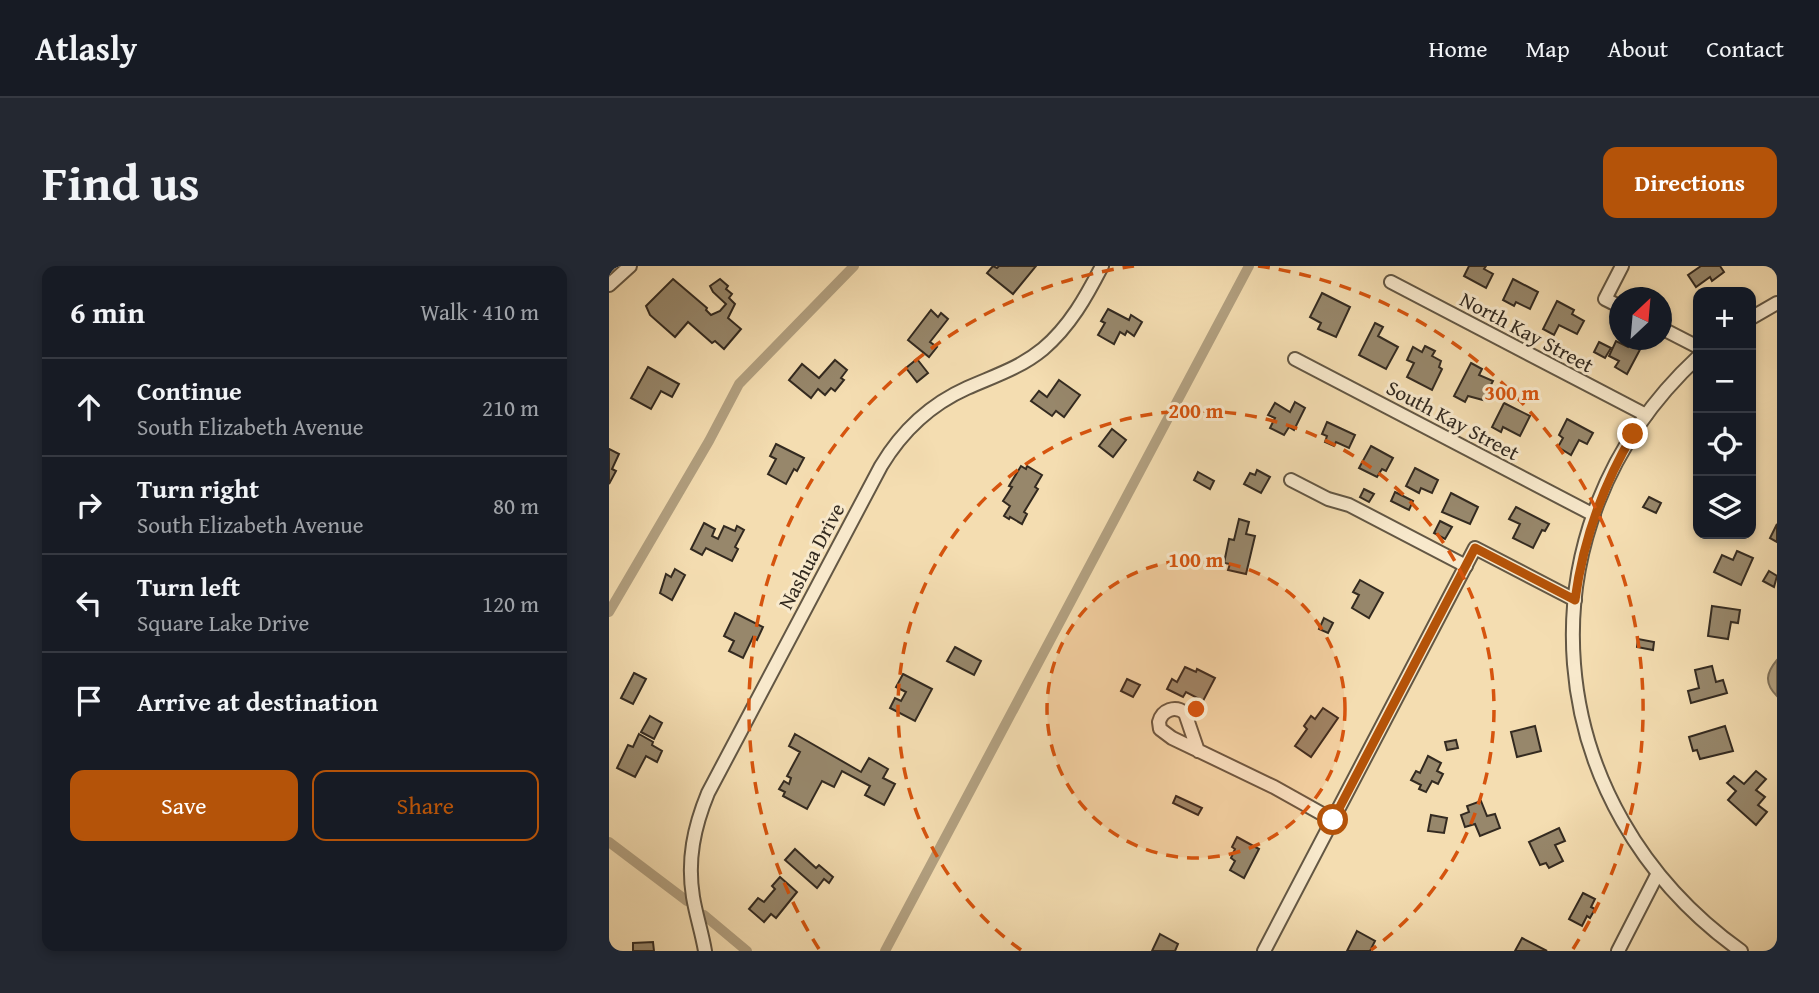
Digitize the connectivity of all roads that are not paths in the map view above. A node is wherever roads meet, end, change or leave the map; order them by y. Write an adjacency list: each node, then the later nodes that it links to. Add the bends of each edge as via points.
1 (609, 266): 6 (street)
2 (630, 266): 6 (street)
3 (1102, 266): 22 (street, Nashua Drive, via 1074,316 1043,349 1005,373 935,405 902,435 881,466 699,814 691,851 692,894)
4 (1622, 266): 7 (street)
5 (1391, 282): 14 (street, North Kay Street)
6 (611, 284)
7 (1611, 287)
8 (1777, 303): 9 (street)
9 (1756, 315)
10 (1672, 334): 11 (street)
11 (1693, 344)
12 (1295, 359): 16 (street, South Kay Street)
13 (1693, 362): 14 (street)
14 (1646, 415): 16 (street, via 1618,460)
15 (1291, 480): 17 (street)
16 (1594, 515): 18 (street)
17 (1465, 566): 18 (street, via 1475,548); 20 (street)
18 (1575, 600): 21 (street, via 1577,689 1589,747 1611,802)
19 (1198, 751): 20 (street)
20 (1333, 820): 23 (street)
21 (1657, 875): 24 (street); 25 (street, via 1697,917)
22 (705, 951)
23 (1265, 951)
24 (1618, 951)
25 (1741, 951)

